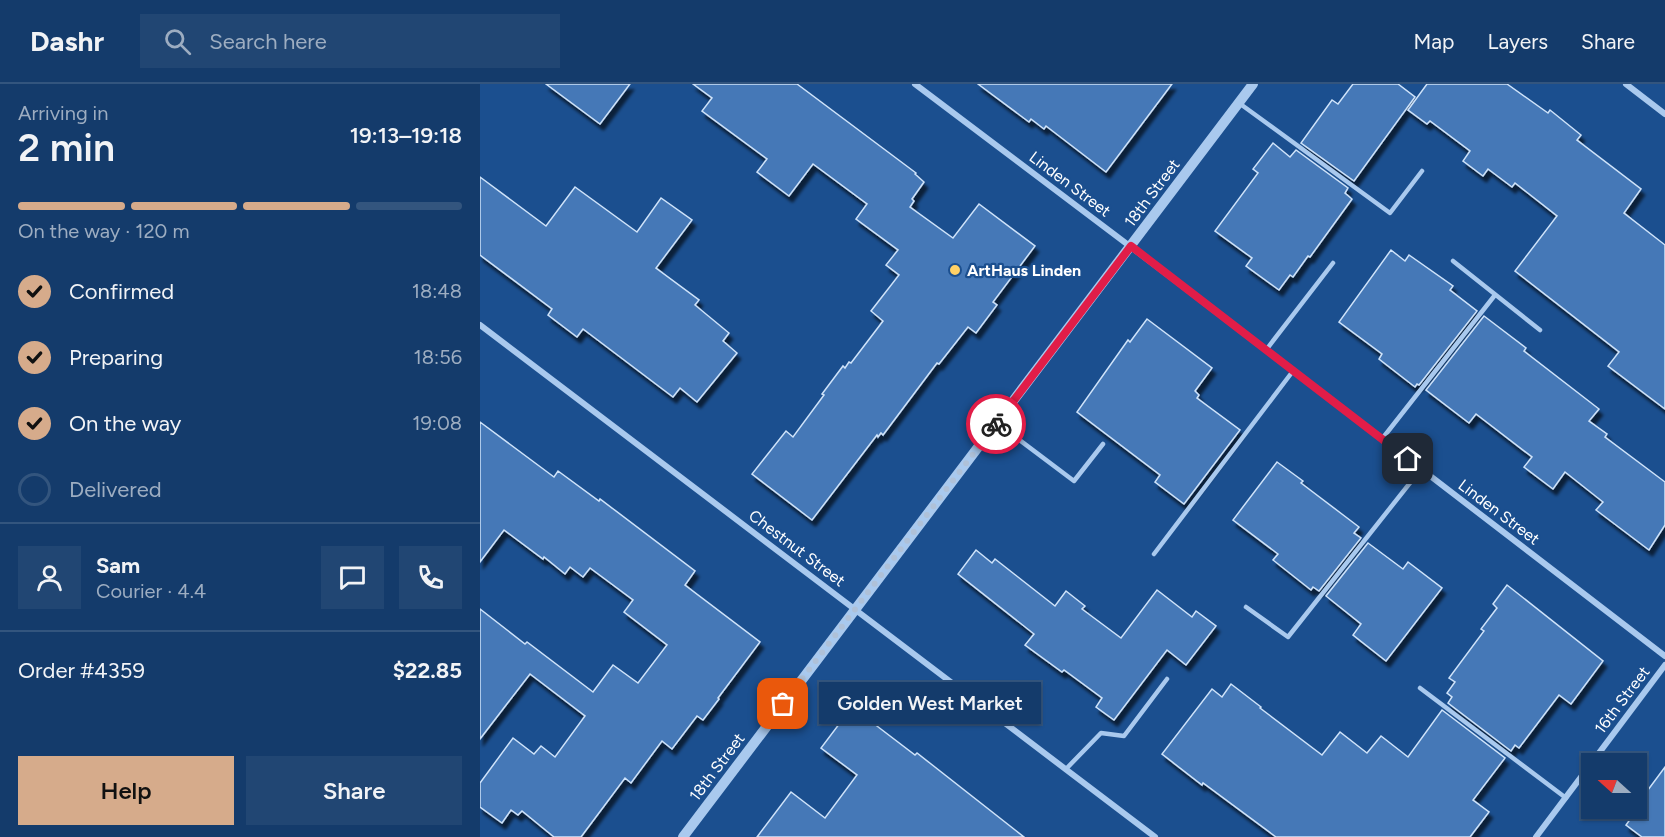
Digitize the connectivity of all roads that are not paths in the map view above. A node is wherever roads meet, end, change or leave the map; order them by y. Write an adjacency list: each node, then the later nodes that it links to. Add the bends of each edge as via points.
1 (915, 84): 7 (street, Linden Street)
2 (1252, 84): 4 (street, 18th Street)
3 (1626, 84): 5 (street)
4 (1238, 103): 6 (lane, via 1390,213); 7 (street, 18th Street)
5 (1665, 114)
6 (1422, 171)
7 (1131, 246): 13 (street, Linden Street); 15 (street, 18th Street)
8 (1453, 261): 10 (lane)
9 (1334, 263): 13 (lane)
10 (1495, 295): 12 (lane); 16 (lane)
11 (480, 325): 21 (street, Chestnut Street)
12 (1540, 330)
13 (1266, 350): 14 (street, Linden Street)
14 (1293, 371): 16 (street, Linden Street); 19 (lane)
15 (997, 423): 17 (lane, via 1074,481); 21 (street, 18th Street)
16 (1382, 439): 18 (street, Linden Street)
17 (1103, 444)
18 (1420, 469): 20 (lane, via 1288,637); 22 (street, Linden Street)
19 (1154, 554)
20 (1246, 607)
21 (855, 609): 26 (street, Chestnut Street); 28 (street, 18th Street)
22 (1665, 656)
23 (1665, 665): 27 (street, 16th Street)
24 (1167, 679): 26 (lane, via 1124,736 1101,733)
25 (1420, 688): 27 (lane)
26 (1066, 769): 29 (street, Chestnut Street)
27 (1566, 798): 30 (street, 16th Street)
28 (683, 837)
29 (1155, 837)
30 (1536, 837)

